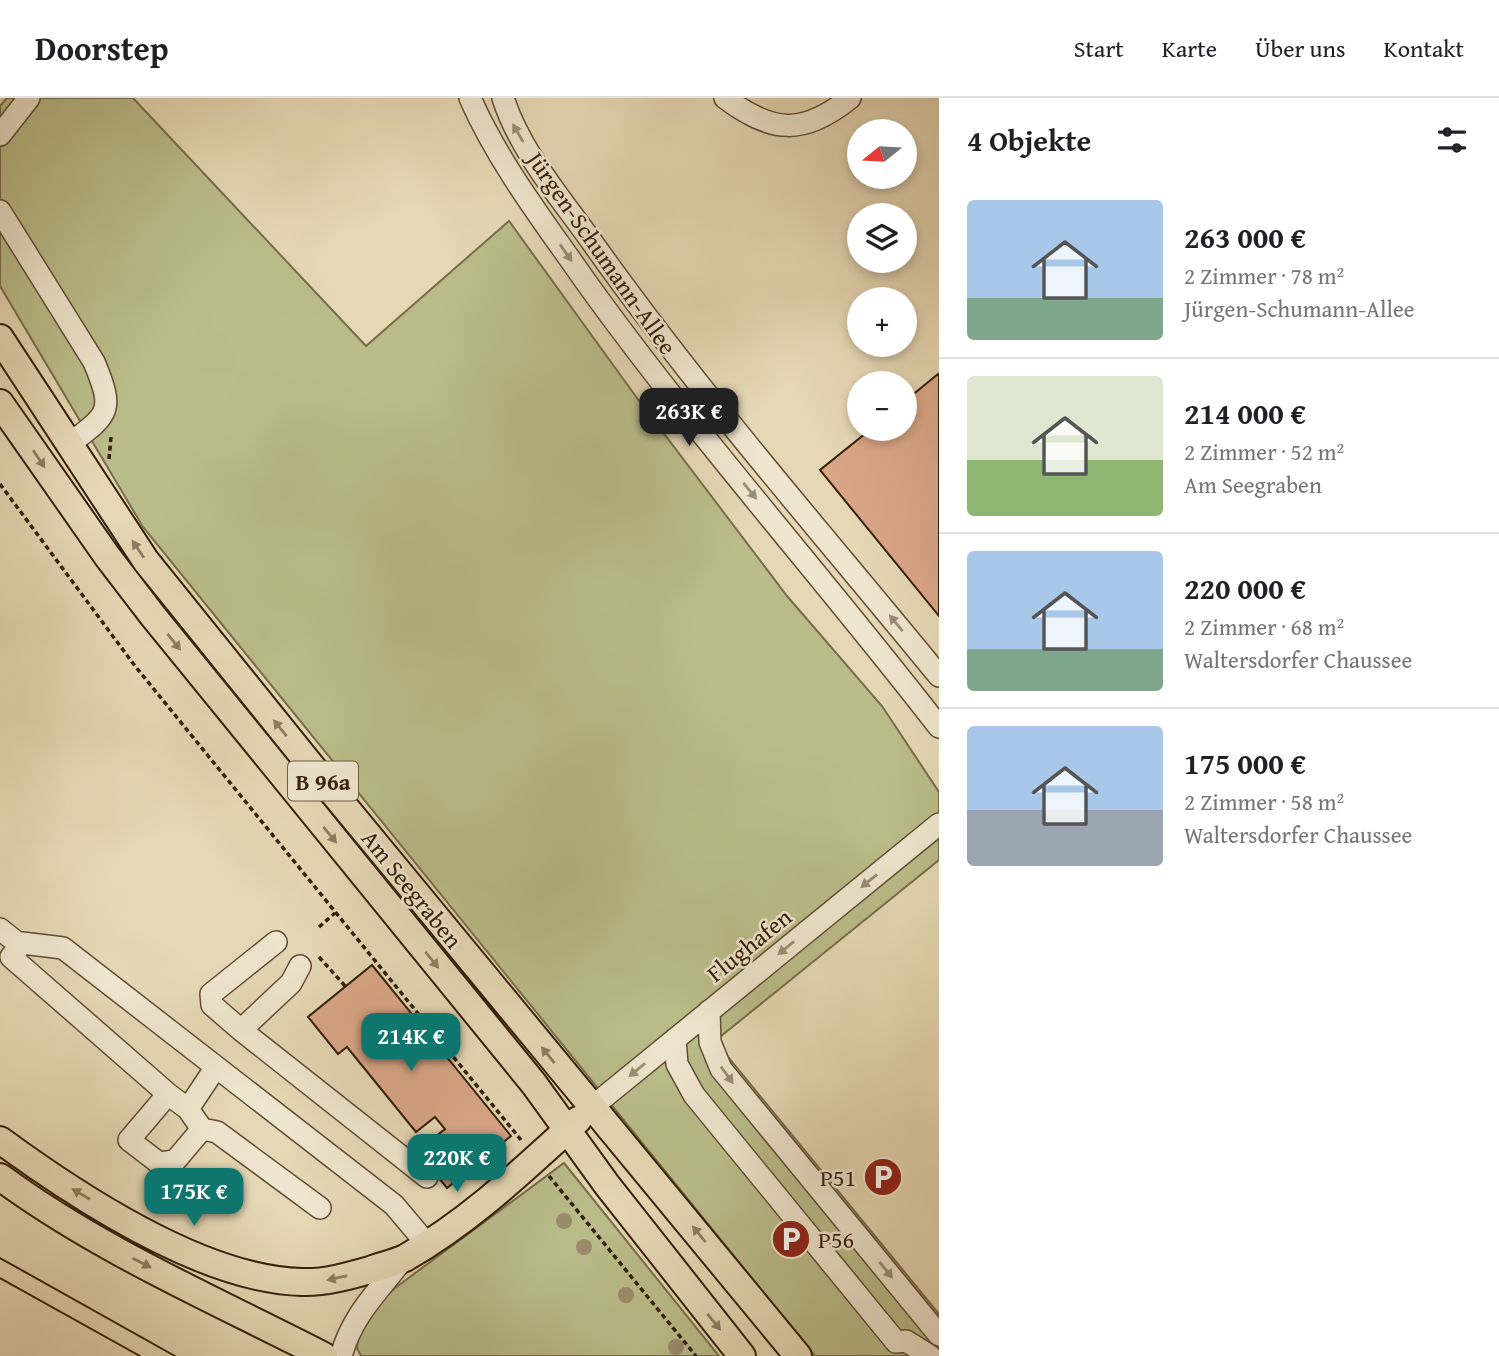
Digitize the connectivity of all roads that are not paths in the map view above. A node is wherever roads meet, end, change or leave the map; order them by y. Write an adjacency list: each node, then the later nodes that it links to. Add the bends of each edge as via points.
1 (29, 98): 6 (street)
2 (470, 98): 12 (street, Jürgen-Schumann-Allee, one-way to 12, via 527,197 622,331)
3 (503, 98): 11 (street, Jürgen-Schumann-Allee, one-way to 3, via 630,295 532,157)
4 (725, 98): 5 (street, via 768,124 783,127 816,120)
5 (850, 98)
6 (0, 135)
7 (0, 211): 10 (street, via 94,362 104,386 104,415)
8 (0, 338): 10 (main road, Am Seegraben / B 96a)
9 (0, 403): 26 (main road, Am Seegraben / B 96a, one-way to 26, via 153,616)
10 (68, 445): 23 (main road, Am Seegraben / B 96a, one-way to 10, via 154,571)
11 (939, 676)
12 (939, 727)
13 (939, 824): 18 (street, Flughafen, one-way to 18)
14 (0, 929): 16 (street)
15 (276, 942): 19 (street, via 211,994 212,1005)
16 (20, 945): 21 (street, via 63,948); 22 (street, via 11,957)
17 (309, 961): 19 (street)
18 (709, 1011): 20 (street, Flughafen); 33 (street, one-way to 33, via 710,1042 721,1069)
19 (241, 1030): 29 (street)
20 (675, 1039): 23 (street, Flughafen, one-way to 23); 38 (street, via 677,1064 694,1095 895,1342 906,1341)
21 (216, 1067): 24 (street); 31 (street, via 394,1205)
22 (168, 1094): 24 (street); 25 (street, via 130,1140 159,1164 175,1161)
23 (592, 1107): 26 (main road); 37 (main road, Am Seegraben / B 96a, one-way to 23)
24 (188, 1109): 25 (street)
25 (202, 1129): 30 (street, via 217,1132)
26 (567, 1130): 31 (main road, via 526,1155 485,1202); 36 (main road, Am Seegraben / B 96a, one-way to 36)
27 (0, 1140): 32 (main road, one-way to 27, via 306,1283 217,1266 139,1228)
28 (0, 1177): 34 (main road, one-way to 34, via 124,1254)
29 (427, 1177)
30 (320, 1208)
31 (426, 1243): 32 (main road)
32 (403, 1259): 35 (street, via 360,1309)
33 (939, 1335)
34 (324, 1356)
35 (341, 1356)
36 (742, 1356)
37 (797, 1356)
38 (930, 1356)

